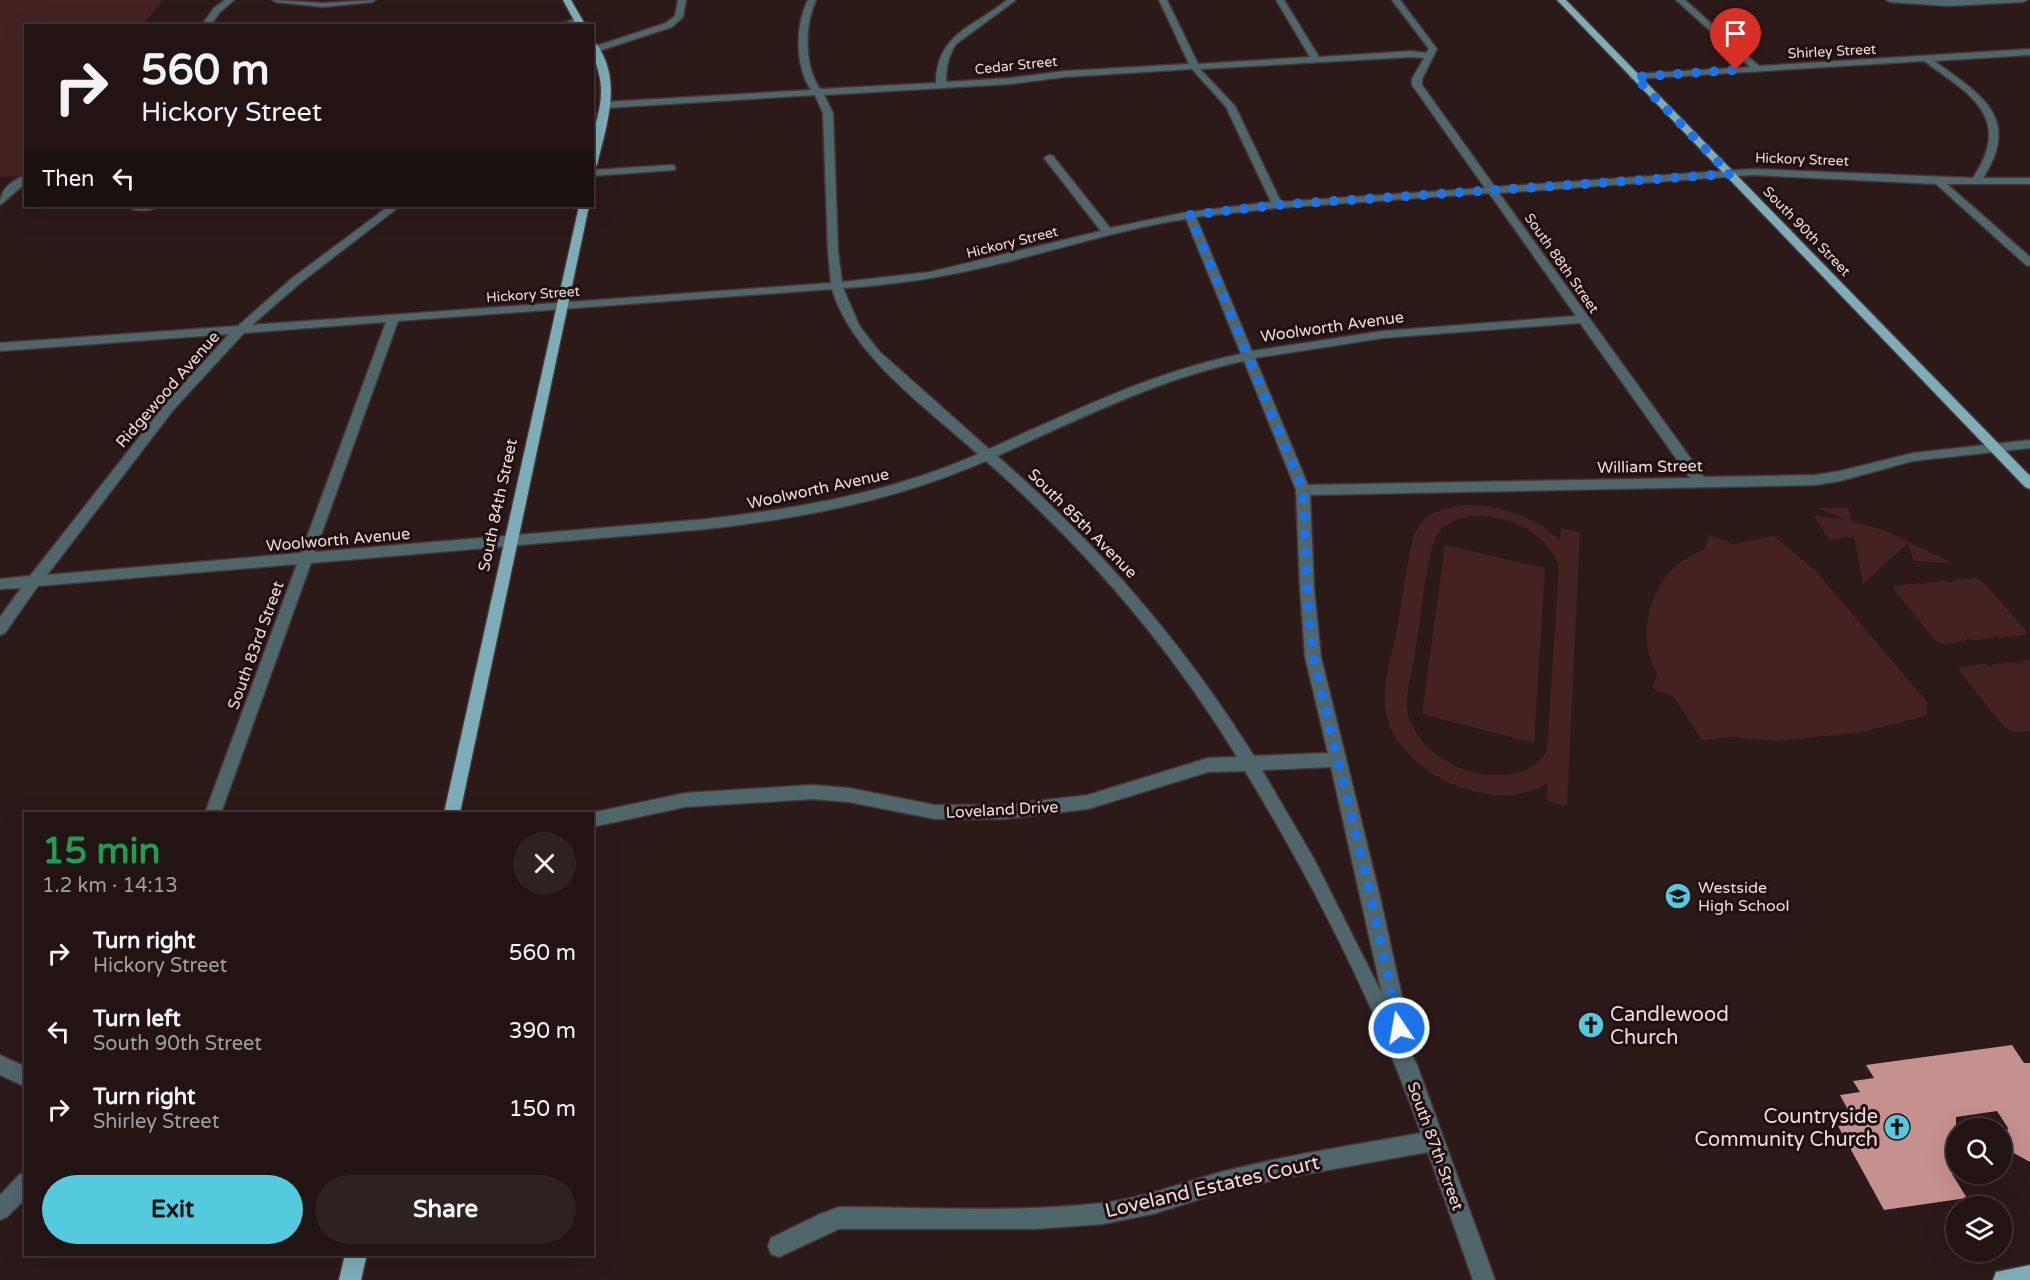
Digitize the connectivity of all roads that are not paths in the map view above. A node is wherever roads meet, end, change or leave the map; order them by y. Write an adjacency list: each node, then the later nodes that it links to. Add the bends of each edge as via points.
1 (230, 0): 17 (street)
2 (276, 0): 3 (street, via 310,5)
3 (372, 0)
4 (567, 0): 16 (main road)
5 (682, 0): 18 (street, via 679,17 669,25)
6 (812, 0): 27 (street, South 85th Avenue, via 805,17 806,70)
7 (1012, 0): 26 (street, via 956,39 944,56)
8 (1163, 0): 23 (street)
9 (1280, 0): 21 (street)
10 (1396, 0): 20 (street, via 1431,46)
11 (1561, 0): 25 (main road, South 90th Street)
12 (1680, 0): 24 (street)
13 (1890, 0): 14 (street, via 1941,4)
14 (2024, 0): 15 (street)
15 (2030, 4)
16 (580, 23)
17 (206, 24)
18 (594, 46): 28 (main road, via 606,73)
19 (2030, 52): 22 (street, Shirley Street)
20 (1430, 56): 21 (street, Cedar Street); 38 (street, South 88th Street, via 1417,86)
21 (1316, 59): 23 (street, Cedar Street)
22 (1926, 59): 24 (street, Shirley Street); 36 (street, via 1975,95 1992,117 1995,146)
23 (1194, 67): 26 (street, Cedar Street); 40 (street, via 1230,106)
24 (1757, 69): 25 (street, Shirley Street)
25 (1635, 77): 33 (main road, South 90th Street)
26 (941, 85): 27 (street, Cedar Street)
27 (818, 93): 28 (street, Cedar Street); 46 (street, South 85th Avenue, via 828,113)
28 (605, 105): 29 (main road)
29 (594, 156)
30 (1049, 158): 44 (street)
31 (670, 168): 32 (street)
32 (594, 173)
33 (1730, 174): 35 (street, Hickory Street, via 1800,173); 38 (street, Hickory Street); 54 (main road, South 90th Street)
34 (24, 179): 39 (street)
35 (1939, 181): 36 (street, Hickory Street); 45 (street)
36 (1976, 181): 37 (street, Hickory Street)
37 (2030, 181)
38 (1492, 190): 40 (street, Hickory Street); 49 (street, South 88th Street)
39 (0, 201)
40 (1277, 205): 43 (street, Hickory Street)
41 (394, 207): 50 (street, Ridgewood Avenue)
42 (584, 207): 47 (main road, South 84th Street)
43 (1190, 215): 44 (street, Hickory Street); 52 (street, South 87th Street)
44 (1108, 233): 46 (street, Hickory Street, via 949,273)
45 (2030, 263)
46 (837, 287): 47 (street, Hickory Street); 55 (street, South 85th Avenue, via 848,316 869,348)
47 (561, 307): 48 (street, Hickory Street); 59 (main road, South 84th Street)
48 (393, 319): 50 (street, Hickory Street); 60 (street, South 83rd Street)
49 (1583, 319): 52 (street, Woolworth Avenue, via 1354,337); 56 (street, South 88th Street)
50 (240, 329): 51 (street, Hickory Street); 61 (street, Ridgewood Avenue, via 162,416)
51 (0, 347)
52 (1247, 356): 55 (street, Woolworth Avenue, via 1185,372 1128,393); 58 (street, South 87th Street)
53 (2030, 444): 54 (street)
54 (1995, 447): 56 (street, William Street, via 1912,457 1822,480); 57 (main road, South 90th Street)
55 (988, 455): 59 (street, Woolworth Avenue, via 903,486 799,512 707,524); 65 (street, South 85th Avenue, via 1065,525 1131,597 1193,675)
56 (1700, 482): 58 (street, William Street)
57 (2030, 484)
58 (1303, 490): 64 (street, South 87th Street, via 1313,657)
59 (511, 540): 60 (street, Woolworth Avenue); 67 (main road, South 84th Street)
60 (306, 558): 61 (street, Woolworth Avenue); 66 (street, South 83rd Street)
61 (33, 582): 62 (street, Woolworth Avenue); 63 (street, Ridgewood Avenue)
62 (0, 584)
63 (0, 629)
64 (1338, 760): 65 (street, Loveland Drive); 70 (street, South 87th Street)
65 (1251, 763): 68 (street, Loveland Drive, via 1200,767 1107,797 1029,810 935,812 812,792 685,801); 70 (street, South 85th Avenue, via 1318,881)
66 (213, 812)
67 (452, 812)
68 (594, 820)
69 (0, 1065): 71 (street)
70 (1409, 1073): 72 (street, South 87th Street)
71 (24, 1076)
72 (1434, 1140): 75 (street, Loveland Estates Court, via 1242,1177 1130,1209 1035,1218 839,1218); 79 (street, South 87th Street)
73 (24, 1184): 74 (street)
74 (0, 1210)
75 (779, 1246)
76 (356, 1256): 78 (main road)
77 (2030, 1276): 80 (main road)
78 (350, 1280)
79 (1484, 1280)
80 (2004, 1280)

